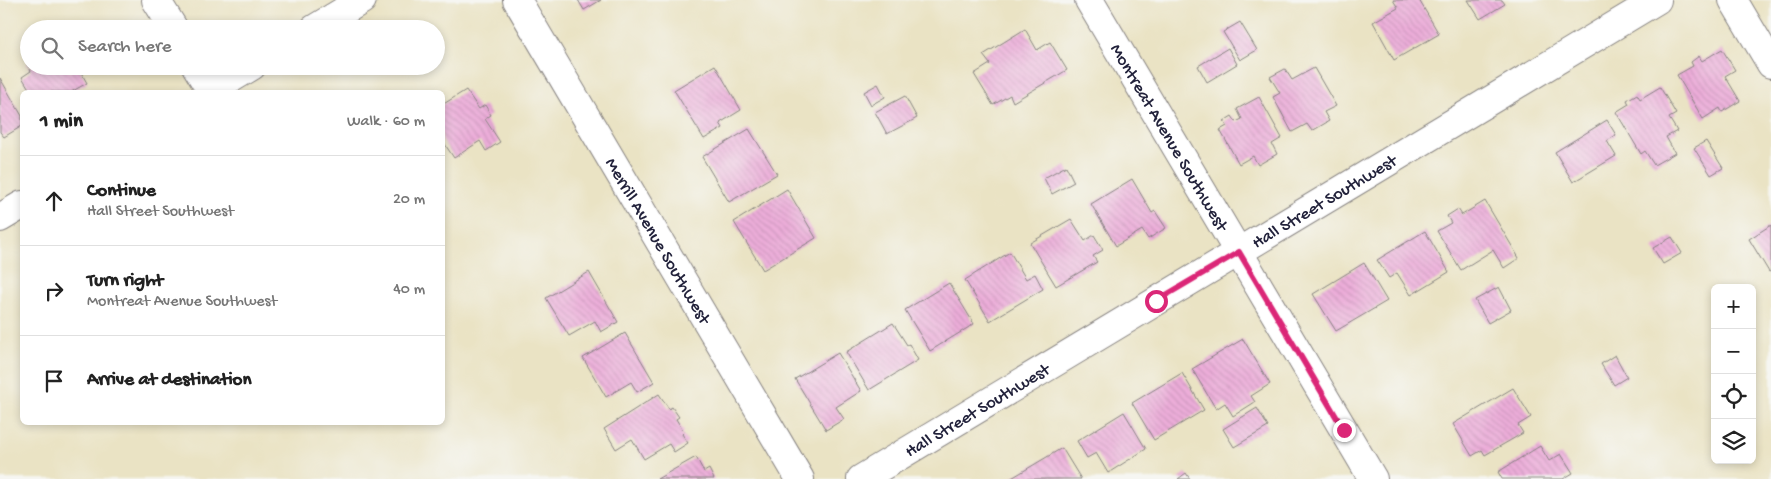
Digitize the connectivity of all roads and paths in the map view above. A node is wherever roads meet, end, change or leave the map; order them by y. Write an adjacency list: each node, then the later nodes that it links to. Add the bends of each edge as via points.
1 (156, 0): 7 (street)
2 (362, 0): 8 (street)
3 (517, 0): 17 (street, Merrill Avenue Southwest)
4 (1090, 0): 16 (street, Montreat Avenue Southwest)
5 (1657, 0): 16 (street, Hall Street Southwest)
6 (1732, 0): 9 (street)
7 (168, 20)
8 (329, 20)
9 (1771, 64)
10 (201, 75): 12 (street)
11 (237, 75): 13 (street)
12 (209, 90)
13 (213, 90)
14 (20, 206): 15 (street)
15 (0, 218)
16 (1239, 252): 18 (street, Hall Street Southwest); 19 (street, Montreat Avenue Southwest)
17 (800, 479)
18 (861, 479)
19 (1373, 479)

